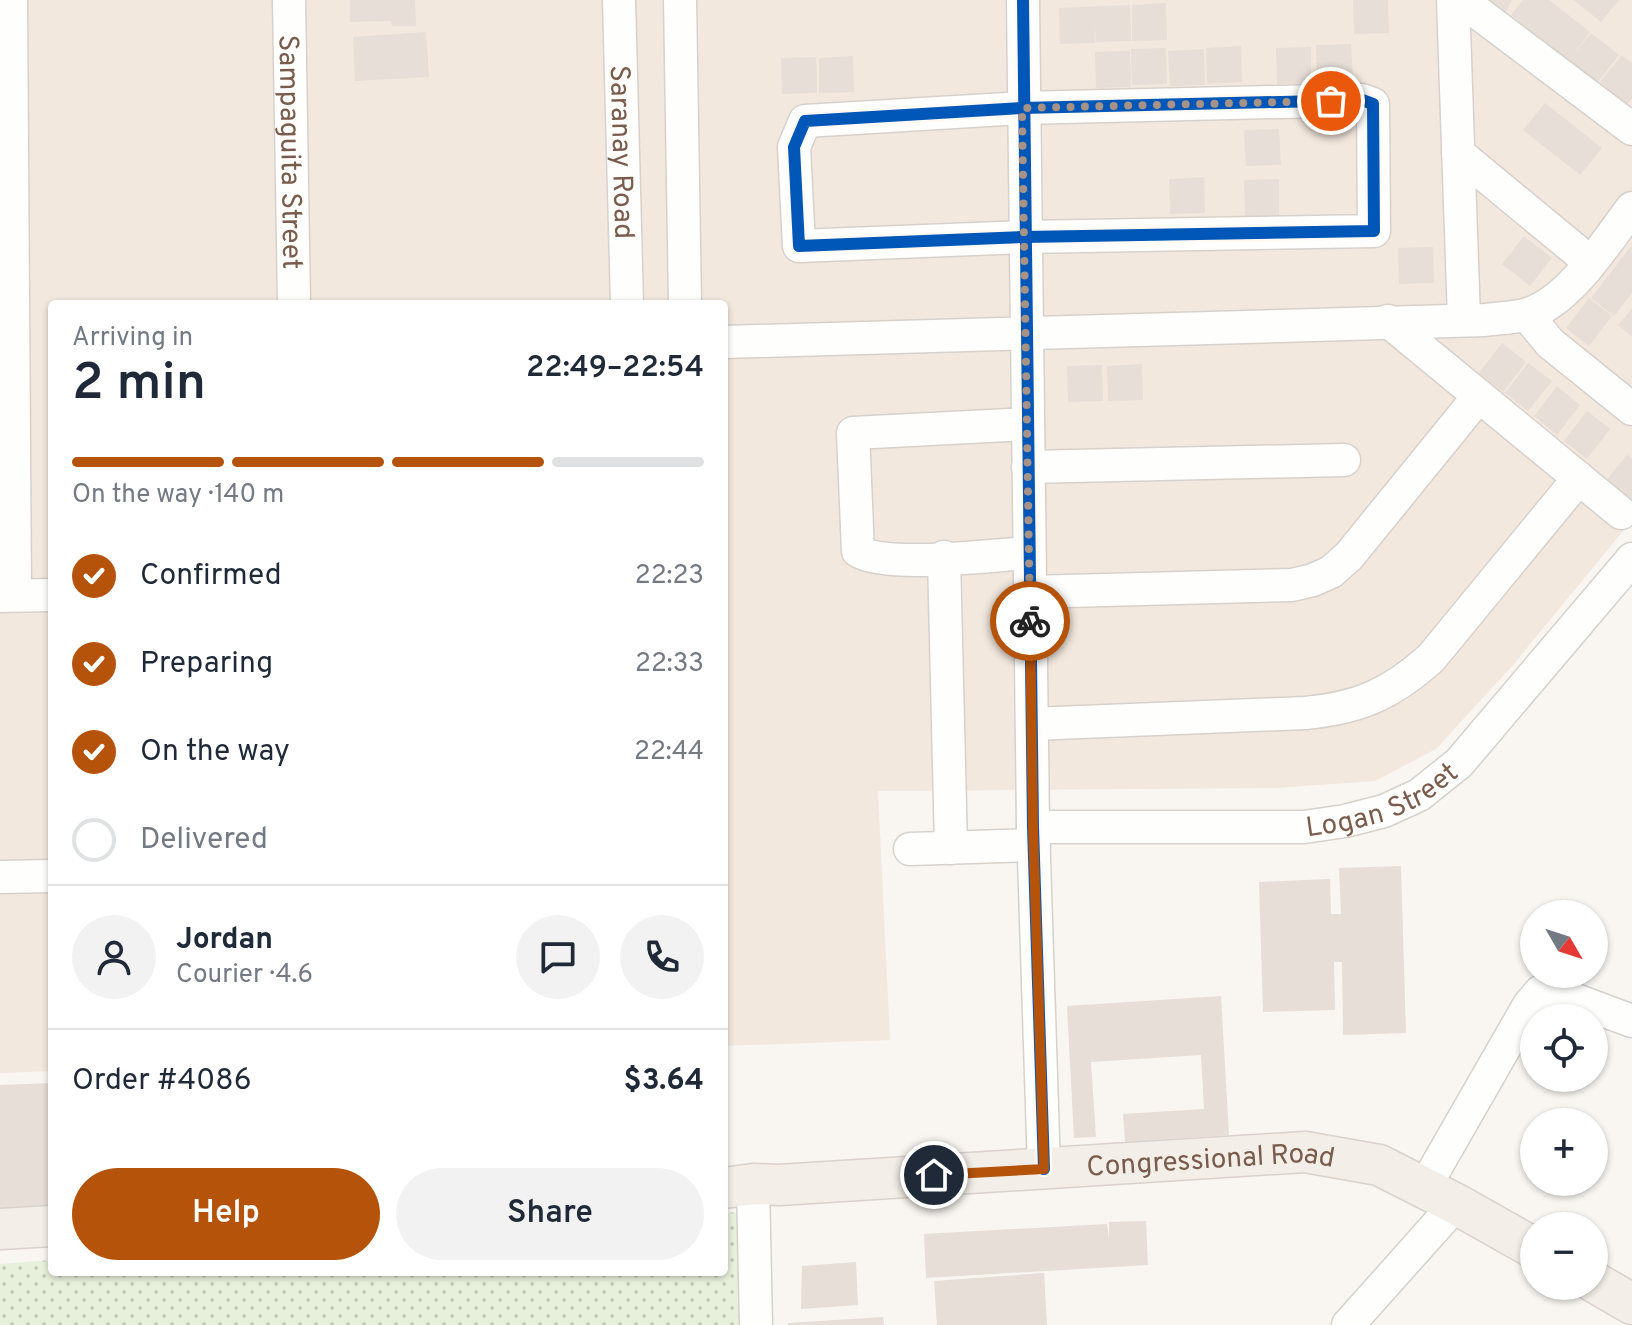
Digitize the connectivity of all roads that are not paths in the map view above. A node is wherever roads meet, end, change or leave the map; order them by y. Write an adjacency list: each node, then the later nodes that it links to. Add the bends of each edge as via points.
1 (11, 0): 34 (street)
2 (289, 0): 14 (street, Sampaguita Street)
3 (619, 0): 15 (street, Saranay Road)
4 (680, 0): 16 (street, Saranay Road)
5 (1023, 0): 8 (street)
6 (1453, 0): 10 (street)
7 (1461, 0): 9 (street)
8 (1022, 108): 12 (street); 12 (street, via 805,121 794,147 799,246); 12 (street, via 1362,100 1373,104 1374,231)
9 (1632, 129)
10 (1458, 153): 13 (street); 18 (street)
11 (1632, 208): 13 (street)
12 (1024, 237): 20 (street)
13 (1590, 262): 17 (street, via 1559,296)
14 (294, 300)
15 (627, 300)
16 (685, 300)
17 (1527, 315): 18 (street); 23 (street, via 1550,343)
18 (1464, 320): 19 (street)
19 (1388, 321): 20 (street); 22 (street)
20 (1026, 334): 21 (street); 24 (street)
21 (728, 342)
22 (1479, 396): 27 (street); 32 (street, via 1349,556 1313,580 1271,587)
23 (1632, 409)
24 (1028, 424): 26 (street); 30 (street, via 853,433 858,551 896,560)
25 (1344, 460): 26 (street)
26 (1028, 467): 29 (street)
27 (1579, 478): 28 (street); 35 (street, via 1431,658 1375,699 1334,711)
28 (1621, 513)
29 (1029, 553): 30 (street); 32 (street)
30 (944, 557): 37 (street)
31 (1632, 559): 36 (street, Logan Street, via 1459,763 1419,795 1384,811 1304,827)
32 (1030, 592): 35 (street)
33 (48, 595): 34 (street)
34 (7, 596)
35 (1032, 724): 36 (street)
36 (1033, 836): 37 (street, Logan Street); 42 (street)
37 (951, 848): 38 (street, Logan Street)
38 (910, 849)
39 (48, 876): 40 (street)
40 (0, 877)
41 (1632, 1021): 44 (street, via 1554,992 1540,992 1529,1005)
42 (1044, 1169): 43 (main road, Congressional Road); 44 (main road, Congressional Road, via 1305,1152 1379,1165)
43 (731, 1186): 50 (street)
44 (1440, 1196): 47 (main road, Congressional Road); 51 (street)
45 (48, 1226): 46 (main road)
46 (0, 1229)
47 (1520, 1240)
48 (1608, 1290): 49 (main road)
49 (1632, 1304)
50 (756, 1325)
51 (1348, 1325)

